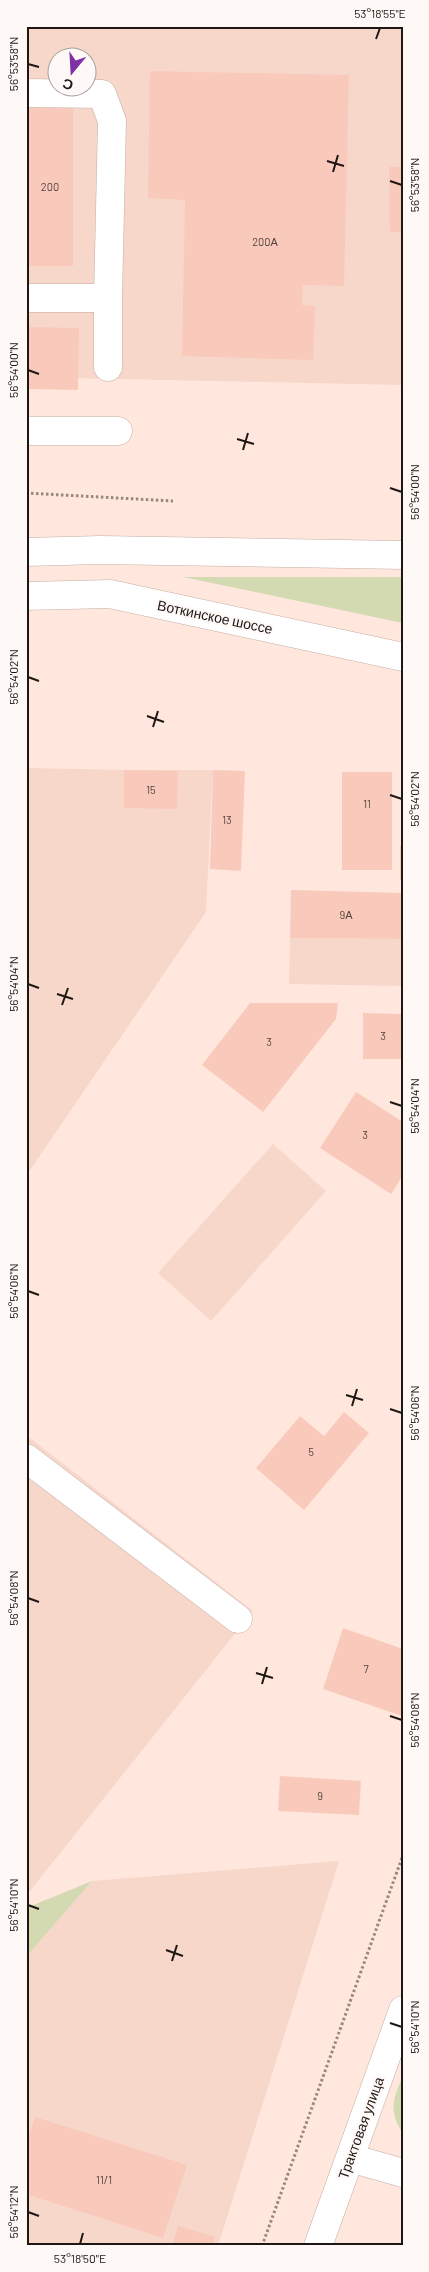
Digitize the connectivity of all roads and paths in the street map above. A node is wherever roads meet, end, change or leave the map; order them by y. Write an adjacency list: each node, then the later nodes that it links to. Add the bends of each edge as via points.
1 (26, 93): 3 (main road, via 102,94 112,121)
2 (26, 298): 3 (main road)
3 (108, 298): 4 (main road)
4 (108, 367)
5 (26, 431): 6 (main road)
6 (118, 431)
7 (26, 494): 8 (path)
8 (173, 501)
9 (26, 552): 10 (main road, via 100,550)
10 (403, 555)
11 (26, 596): 12 (main road, Воткинское шоссе, via 110,594)
12 (403, 656)
13 (26, 1458): 14 (main road)
14 (238, 1619)
15 (403, 1855): 19 (path)
16 (403, 2010): 17 (main road, Трактовая улица)
17 (350, 2158): 18 (main road); 20 (main road, Трактовая улица)
18 (403, 2173)
19 (262, 2246)
20 (318, 2246)

